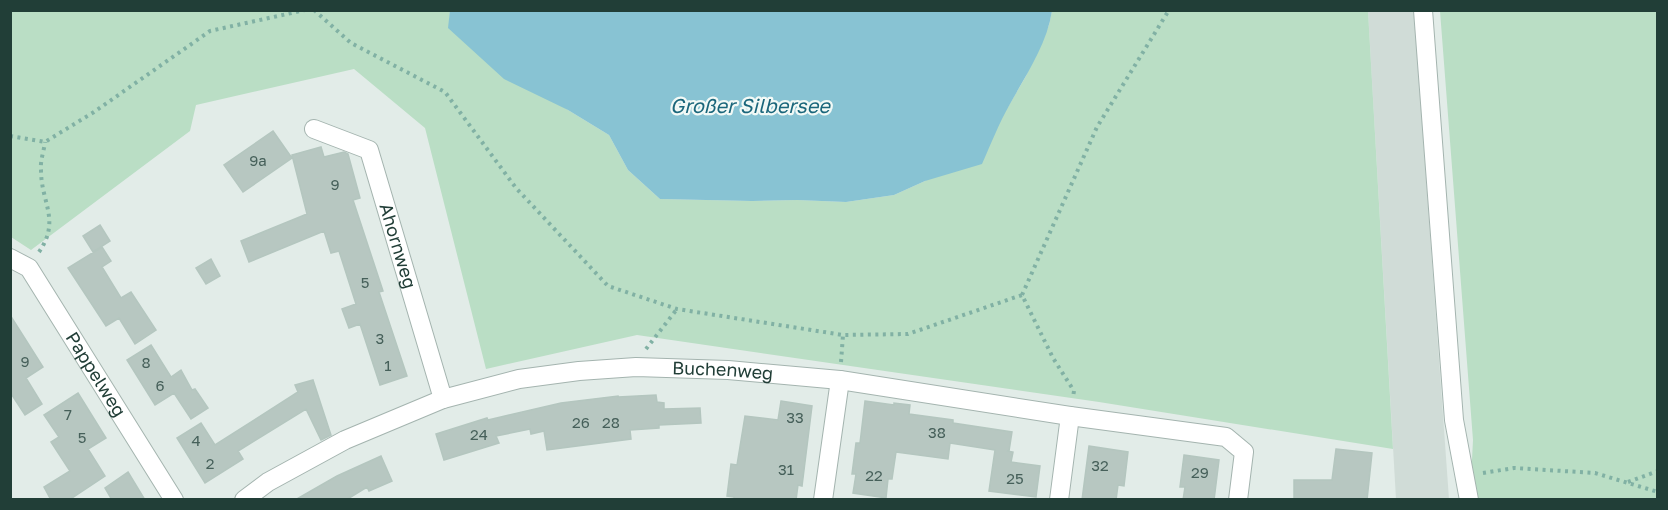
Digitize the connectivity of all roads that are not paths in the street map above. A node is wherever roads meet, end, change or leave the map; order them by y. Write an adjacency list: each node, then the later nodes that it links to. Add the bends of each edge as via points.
1 (1423, 10): 12 (street, via 1454,420)
2 (314, 129): 5 (street, Ahornweg, via 369,150)
3 (10, 258): 7 (street, Pappelweg, via 29,268)
4 (840, 380): 5 (street, Buchenweg, via 636,367 519,379); 6 (street, Buchenweg); 9 (street)
5 (443, 399): 8 (street, Buchenweg, via 345,440 268,482)
6 (1070, 416): 10 (street); 11 (street, Buchenweg, via 1226,437 1244,452)
7 (174, 500)
8 (244, 500)
9 (823, 500)
10 (1059, 500)
11 (1238, 500)
12 (1469, 500)

